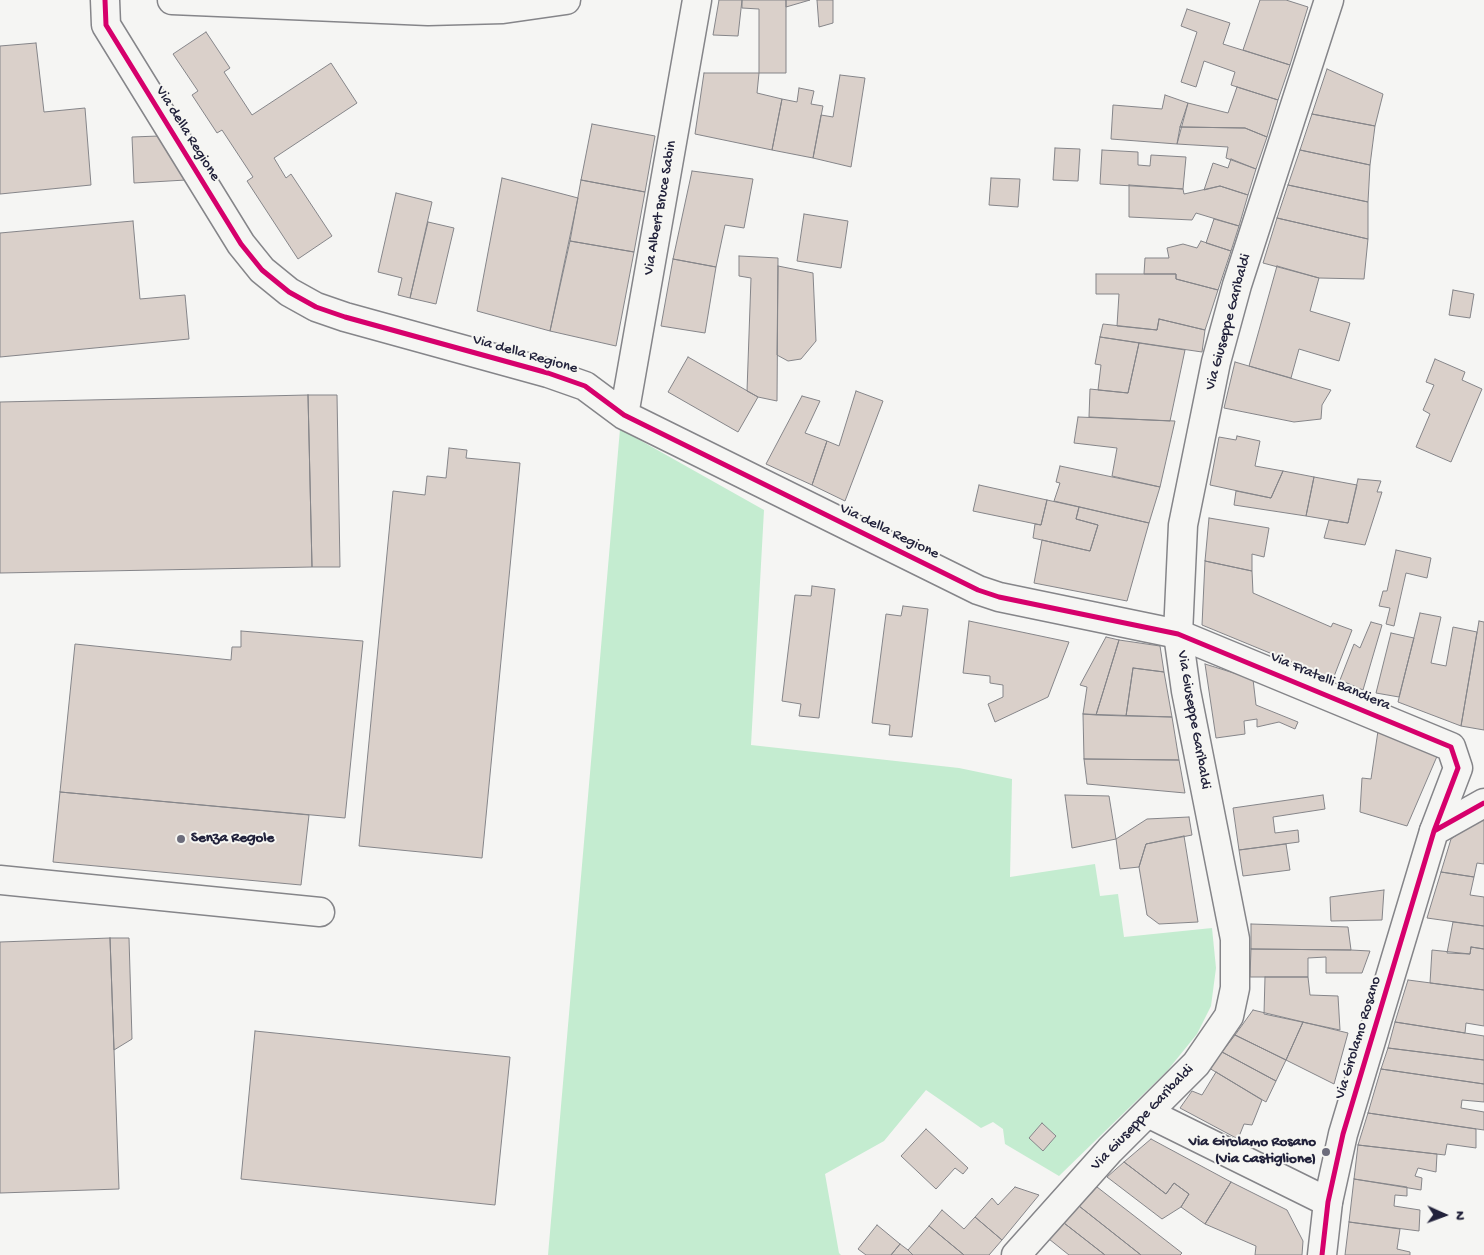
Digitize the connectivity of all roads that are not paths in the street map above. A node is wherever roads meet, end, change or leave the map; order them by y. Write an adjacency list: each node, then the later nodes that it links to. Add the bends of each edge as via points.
1 (105, 0): 6 (street, Via della Regione, via 106,25 241,244 262,270 289,292 316,307 345,317 548,373 584,386)
2 (172, 0): 3 (street, via 428,11 503,9)
3 (566, 0)
4 (697, 0): 6 (street, Via Albert Bruce Sabin)
5 (1329, 0): 7 (street, Via Giuseppe Garibaldi, via 1216,362 1183,525)
6 (624, 415): 7 (street, Via della Regione, via 978,590)
7 (1178, 634): 8 (street, Via Fratelli Bandiera, via 1451,747); 13 (street, Via Giuseppe Garibaldi, via 1186,691 1235,939 1235,988 1229,1016 1196,1064)
8 (1458, 768): 10 (street, Via Girolamo Rosano)
9 (1484, 804): 10 (street)
10 (1434, 831): 14 (street, Via Girolamo Rosano, via 1343,1134)
11 (0, 880): 12 (street)
12 (320, 912)
13 (1148, 1113): 14 (street); 15 (street, Via Giuseppe Garibaldi, via 1110,1150)
14 (1328, 1202): 16 (street, Via Girolamo Rosano)
15 (1016, 1255)
16 (1322, 1255)

